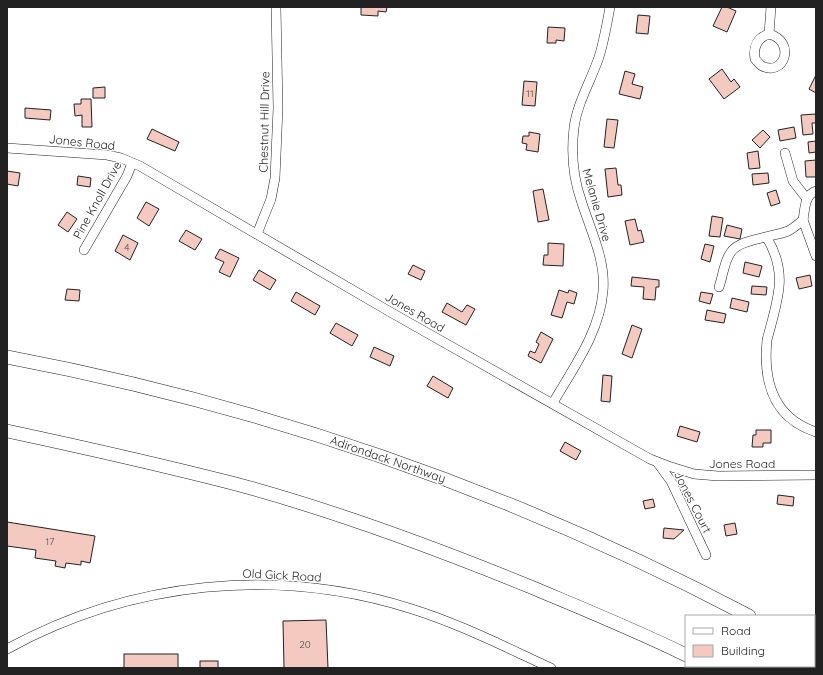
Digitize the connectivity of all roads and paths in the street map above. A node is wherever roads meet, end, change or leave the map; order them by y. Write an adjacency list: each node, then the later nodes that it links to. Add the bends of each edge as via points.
1 (276, 7): 11 (street, Chestnut Hill Drive, via 276,178 271,199)
2 (610, 7): 17 (street, Melanie Drive, via 599,57 581,102 574,128 573,162 580,199 598,250 603,290 590,338)
3 (771, 7): 4 (street)
4 (769, 34)
5 (7, 148): 7 (street, Jones Road, via 106,154)
6 (786, 153): 9 (street, via 793,181)
7 (132, 163): 11 (street, Jones Road); 13 (street, Pine Knoll Drive)
8 (816, 191): 9 (street)
9 (806, 199): 10 (street)
10 (803, 220): 12 (street, via 793,229); 14 (street)
11 (257, 234): 17 (street, Jones Road)
12 (767, 238): 15 (street, via 743,243 731,252); 19 (street, via 776,255 780,272 780,290 766,347 767,371 772,391 780,409 794,421)
13 (84, 250)
14 (816, 256)
15 (720, 287)
16 (7, 357): 23 (highway, Adirondack Northway, via 137,384 325,437 431,474 575,532 634,558)
17 (554, 403): 20 (street, Jones Road)
18 (7, 431): 25 (highway, via 232,483 318,509 483,568 582,608)
19 (816, 432)
20 (656, 461): 21 (street, Jones Road, via 694,474 718,476); 22 (street, Jones Court, via 671,481)
21 (816, 474)
22 (706, 555)
23 (747, 615)
24 (7, 649): 26 (street, Old Gick Road, via 70,620 132,600 204,587 246,584 328,590 412,609 454,624)
25 (685, 655)
26 (551, 668)

